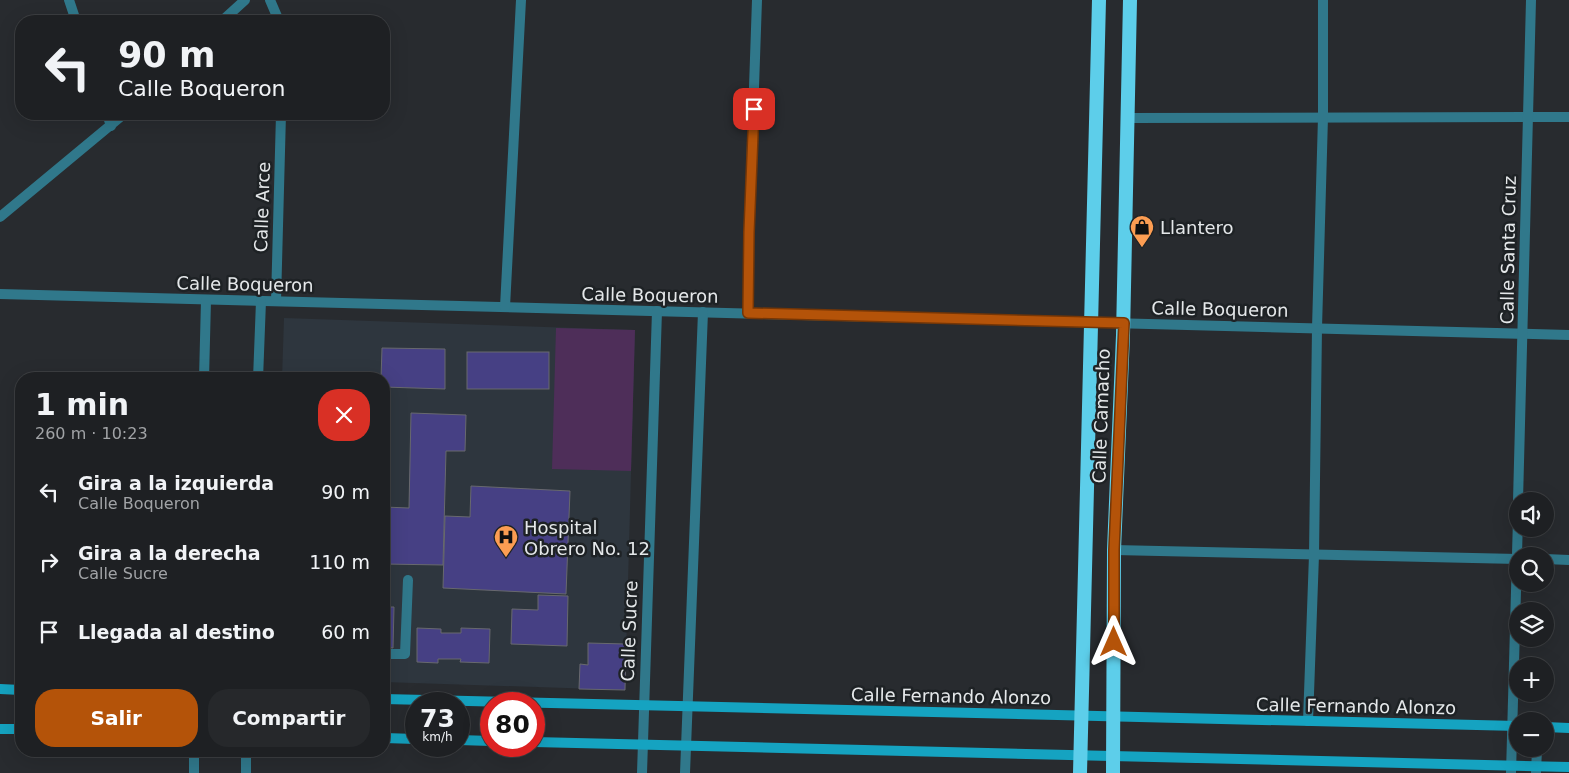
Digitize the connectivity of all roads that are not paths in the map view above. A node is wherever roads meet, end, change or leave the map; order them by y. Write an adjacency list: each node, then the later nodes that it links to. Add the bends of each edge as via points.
1 (69, 0): 10 (street)
2 (245, 0): 11 (street)
3 (270, 0): 12 (street)
4 (521, 0): 26 (street)
5 (757, 0): 29 (street)
6 (1099, 0): 30 (highway, Calle Camacho)
7 (1130, 0): 16 (highway, Calle Camacho)
8 (1323, 0): 13 (street)
9 (1531, 0): 14 (street, Calle Santa Cruz)
10 (74, 15)
11 (229, 15)
12 (276, 15)
13 (1323, 117): 14 (street); 16 (street); 32 (street)
14 (1528, 117): 15 (street); 33 (street, Calle Santa Cruz)
15 (1569, 117)
16 (1127, 118): 31 (highway, Calle Camacho)
17 (109, 120): 20 (street)
18 (118, 120): 20 (street)
19 (281, 120): 25 (street, Calle Arce)
20 (111, 126): 21 (street)
21 (0, 217)
22 (0, 294): 23 (street, Calle Boqueron)
23 (206, 300): 24 (street, Calle Boqueron); 35 (street)
24 (261, 301): 25 (street, Calle Boqueron); 36 (street)
25 (276, 301): 26 (street, Calle Boqueron)
26 (505, 307): 27 (street, Calle Boqueron)
27 (657, 311): 28 (street, Calle Boqueron); 49 (street, Calle Sucre)
28 (703, 312): 29 (street, Calle Boqueron); 50 (street)
29 (748, 313): 30 (street, Calle Boqueron)
30 (1091, 322): 31 (street, Calle Boqueron); 52 (highway, Calle Camacho)
31 (1124, 323): 32 (street, Calle Boqueron); 38 (highway, Calle Camacho)
32 (1317, 328): 33 (street, Calle Boqueron); 39 (street)
33 (1522, 334): 34 (street, Calle Boqueron); 37 (street, Calle Santa Cruz)
34 (1569, 335)
35 (204, 372)
36 (258, 372)
37 (1518, 492)
38 (1114, 550): 39 (street); 53 (highway, Calle Camacho)
39 (1314, 555): 40 (street); 54 (street)
40 (1509, 558)
41 (1554, 560): 42 (street)
42 (1569, 560)
43 (408, 580): 45 (street, via 405,654)
44 (1517, 592): 51 (street)
45 (390, 654)
46 (0, 689): 47 (main road)
47 (15, 690)
48 (390, 699): 49 (main road, Calle Fernando Alonzo)
49 (643, 705): 50 (main road, Calle Fernando Alonzo); 63 (street, Calle Sucre)
50 (686, 706): 52 (main road, Calle Fernando Alonzo); 64 (street)
51 (1515, 712)
52 (1081, 716): 53 (main road, Calle Fernando Alonzo); 65 (highway, Calle Camacho)
53 (1114, 717): 54 (main road, Calle Fernando Alonzo); 66 (highway, Calle Camacho)
54 (1308, 721): 55 (main road, Calle Fernando Alonzo)
55 (1509, 726)
56 (1554, 727): 57 (main road)
57 (1569, 728)
58 (0, 729): 59 (main road)
59 (15, 729)
60 (390, 738): 61 (main road)
61 (405, 739)
62 (545, 742): 63 (main road)
63 (642, 744): 64 (main road); 75 (street, Calle Sucre)
64 (685, 745): 65 (main road); 76 (street)
65 (1080, 755): 66 (main road); 77 (highway, Calle Camacho)
66 (1114, 756): 71 (main road); 78 (highway, Calle Camacho)
67 (194, 757): 73 (street)
68 (246, 757): 74 (street)
69 (1536, 757): 72 (street)
70 (1569, 767): 72 (main road)
71 (1511, 769): 72 (main road)
72 (1536, 770)
73 (194, 773)
74 (246, 773)
75 (642, 773)
76 (685, 773)
77 (1080, 773)
78 (1113, 773)

